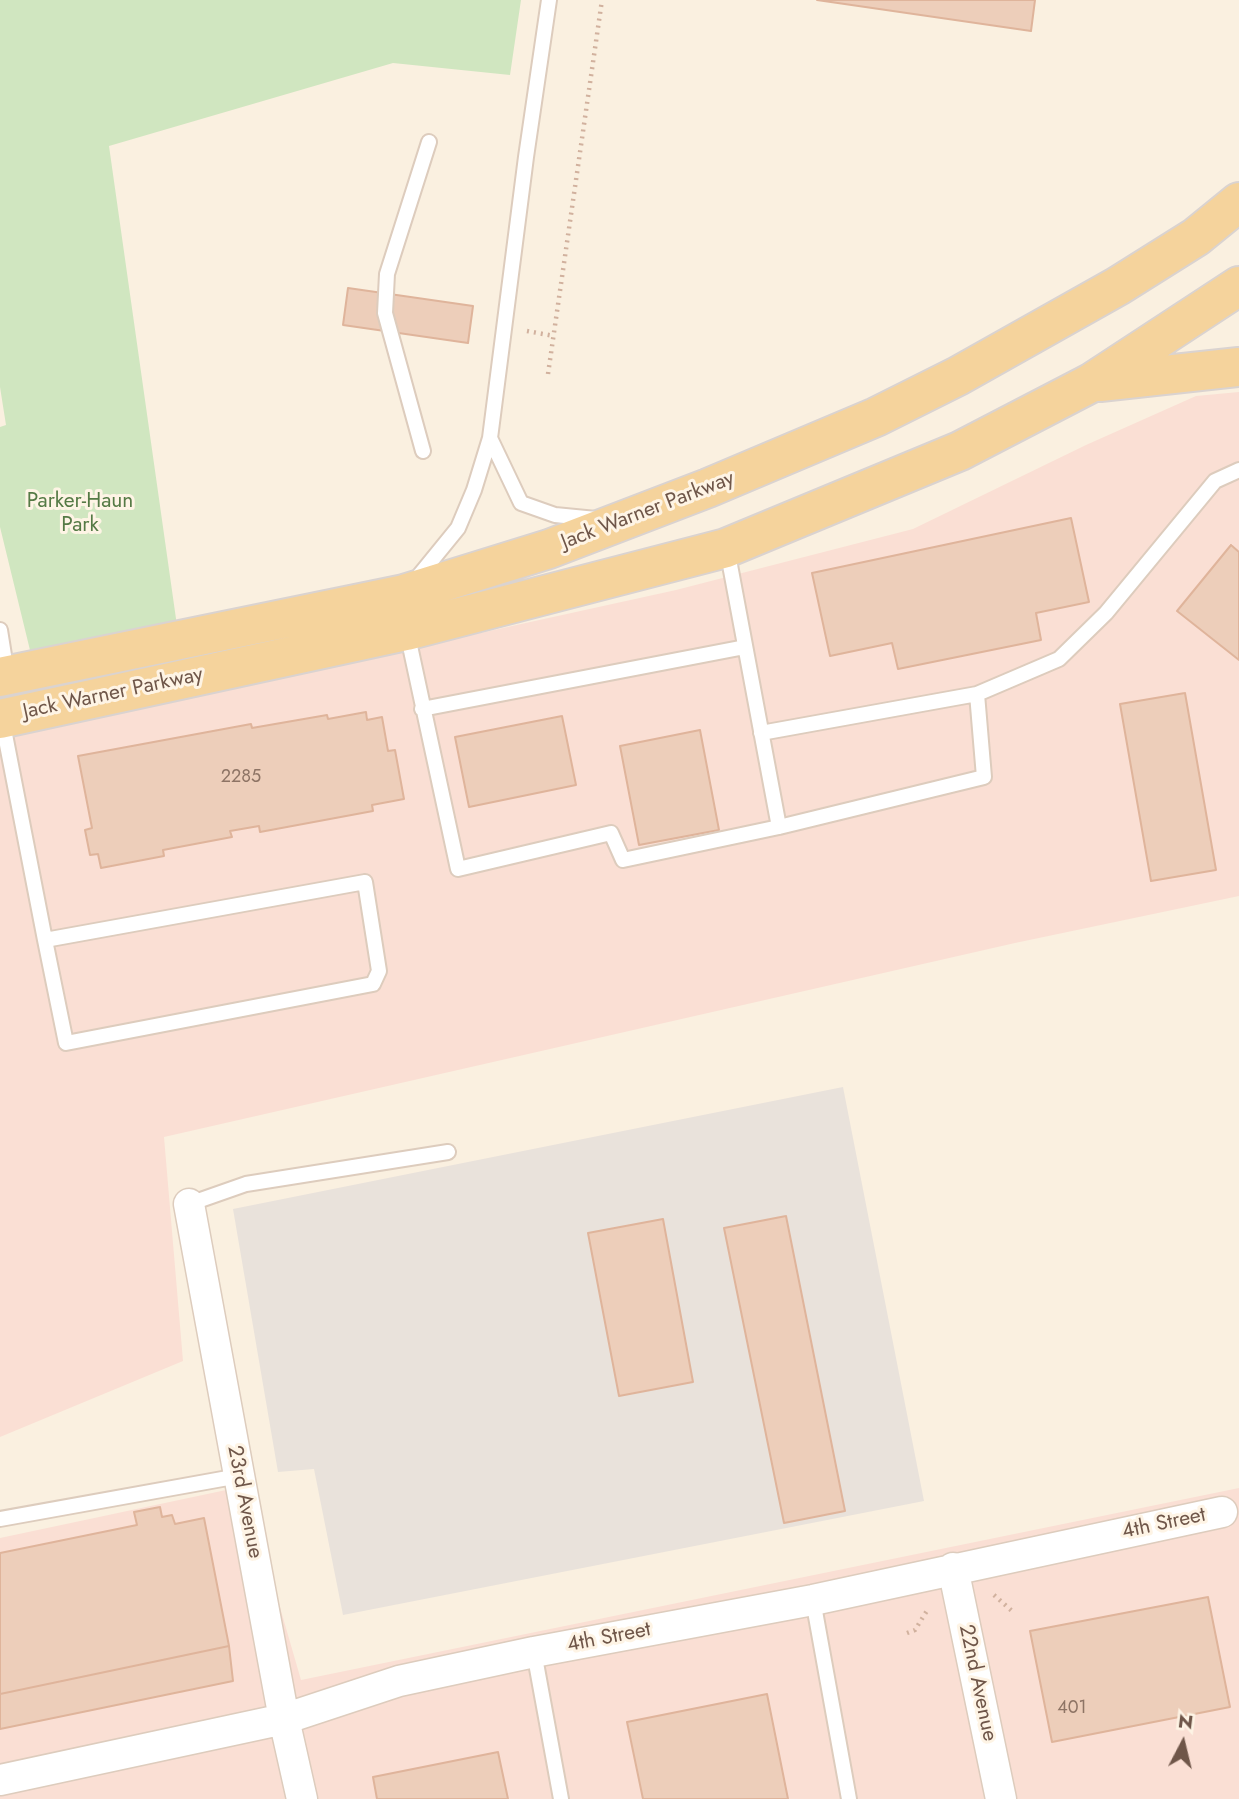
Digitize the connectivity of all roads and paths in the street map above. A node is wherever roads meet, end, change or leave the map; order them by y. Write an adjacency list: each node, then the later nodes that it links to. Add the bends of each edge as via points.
1 (549, 0): 9 (lane)
2 (602, 0): 7 (path)
3 (429, 142): 10 (lane, via 387,274 385,313)
4 (1239, 202): 12 (main road, Jack Warner Parkway, via 1196,237 1118,286 958,376 793,454)
5 (1239, 286): 8 (main road, Jack Warner Parkway)
6 (1239, 367): 8 (main road)
7 (548, 374)
8 (1091, 383): 13 (main road, Jack Warner Parkway, via 960,451)
9 (490, 438): 12 (lane, via 522,503 555,515); 14 (lane, via 458,528)
10 (423, 451)
11 (1239, 470): 18 (lane, via 1215,481 1106,614 1059,659)
12 (620, 522): 14 (main road, Jack Warner Parkway, via 501,565)
13 (726, 548): 14 (main road, Jack Warner Parkway); 16 (lane)
14 (405, 612): 17 (main road, Jack Warner Parkway); 19 (lane); 20 (main road, Jack Warner Parkway)
15 (0, 630): 17 (lane)
16 (745, 646): 19 (lane); 21 (lane)
17 (4, 676)
18 (977, 694): 21 (lane); 22 (lane, via 984,777)
19 (422, 709): 22 (lane, via 458,869 611,833 623,860)
20 (1, 718): 23 (lane)
21 (761, 733): 22 (lane)
22 (779, 827)
23 (45, 940): 23 (lane, via 365,882 379,971 373,984 66,1043)
24 (448, 1152): 25 (lane, via 246,1184)
25 (189, 1204): 26 (street, 23rd Avenue)
26 (239, 1476): 28 (lane); 36 (street, 23rd Avenue)
27 (1222, 1512): 29 (street, 4th Street)
28 (0, 1519)
29 (953, 1568): 31 (street, 4th Street); 41 (street, 22nd Avenue)
30 (983, 1591): 33 (path, via 993,1593)
31 (813, 1600): 35 (street, 4th Street); 40 (lane)
32 (931, 1603): 34 (path, via 915,1630)
33 (1012, 1611)
34 (906, 1633)
35 (534, 1652): 36 (street, 4th Street, via 399,1681); 39 (lane)
36 (284, 1719): 37 (street, 4th Street); 38 (street, 23rd Avenue)
37 (0, 1780)
38 (302, 1799)
39 (561, 1799)
40 (849, 1799)
41 (1001, 1799)

